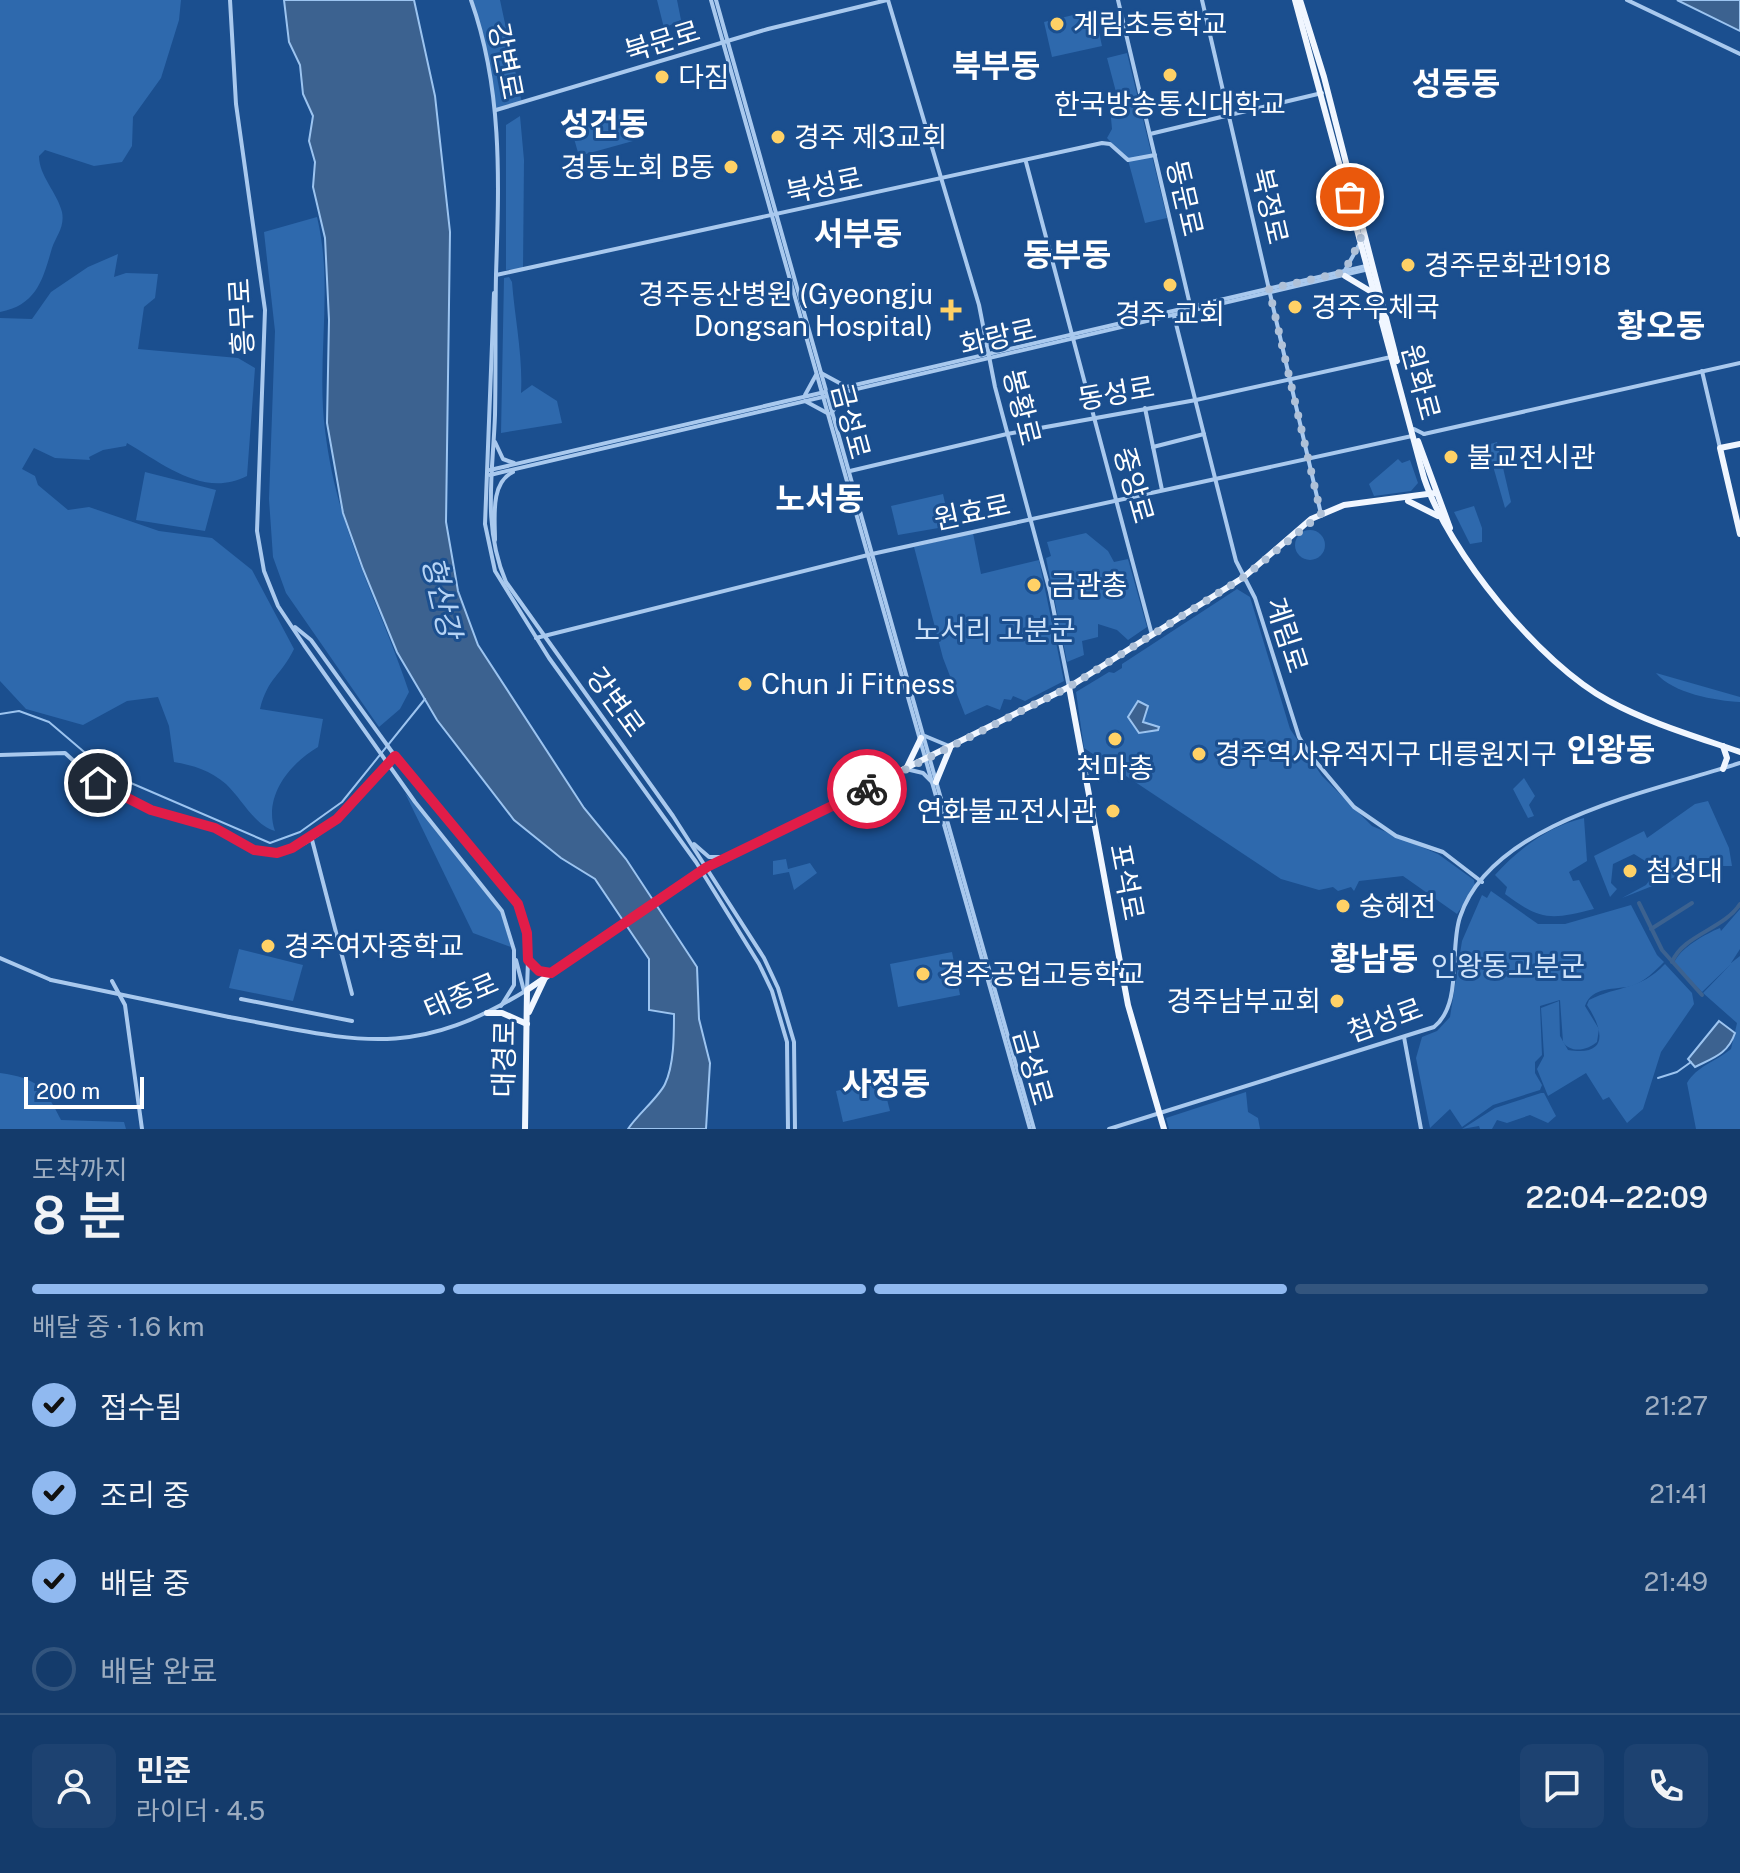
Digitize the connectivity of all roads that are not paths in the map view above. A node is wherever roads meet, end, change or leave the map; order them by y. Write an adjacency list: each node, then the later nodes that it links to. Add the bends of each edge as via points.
1 (230, 0): 70 (street, 흥무로, via 236,104 265,310 258,543 271,592)
2 (471, 0): 12 (street, 강변로)
3 (713, 0): 9 (street, 금성로)
4 (887, 0): 9 (street, 북문로); 17 (street, 봉황로)
5 (1118, 0): 14 (street, 동문로)
6 (1202, 0): 13 (street, 북정로)
7 (1297, 0): 11 (main road, 원화로); 20 (main road, 원화로, via 1324,77)
8 (1627, 0): 10 (street)
9 (726, 42): 12 (street, 북문로); 18 (street, 금성로)
10 (1740, 54)
11 (1322, 93): 13 (street); 19 (main road, 원화로)
12 (496, 110): 22 (street, 강변로)
13 (1229, 116): 14 (street); 23 (street, 북정로)
14 (1150, 134): 15 (street, 동문로)
15 (1155, 155): 16 (street, 북성로, via 1128,160 1106,143); 25 (street, 동문로)
16 (1026, 161): 17 (street, 북성로); 27 (street, 중앙로)
17 (941, 179): 18 (street, 북성로); 29 (street, 봉황로)
18 (774, 216): 22 (street, 북성로); 32 (street, 금성로); 32 (street, 금성로)
19 (1361, 239): 20 (main road, 원화로); 21 (street)
20 (1370, 267): 21 (street, 화랑로); 24 (main road, 원화로); 41 (main road, 원화로)
21 (1344, 274): 23 (street, 화랑로); 24 (main road)
22 (496, 275): 45 (street, 강변로); 54 (street, 강변로)
23 (1269, 291): 25 (street, 화랑로); 33 (street, 북정로)
24 (1375, 294): 28 (main road, 원화로)
25 (1191, 309): 26 (street, 화랑로); 27 (street, 화랑로)
26 (1174, 316): 27 (street, 화랑로); 37 (street, 계림로)
27 (1073, 338): 29 (street, 화랑로); 40 (street, 중앙로)
28 (1391, 357): 33 (street, 동성로); 41 (main road, 원화로)
29 (989, 358): 34 (street, 화랑로); 42 (street, 봉황로)
30 (1740, 363): 31 (street)
31 (1702, 371): 44 (street); 49 (street)
32 (819, 373): 34 (street); 35 (street, 금성로); 36 (street)
33 (1289, 379): 37 (street, 동성로); 50 (street, 북정로)
34 (853, 387): 35 (street, 화랑로); 39 (street)
35 (825, 393): 36 (street, 화랑로); 39 (street, 금성로)
36 (803, 398): 39 (street); 46 (street, 화랑로)
37 (1196, 400): 38 (street, 동성로); 43 (street, 계림로)
38 (1145, 408): 40 (street, 동성로); 48 (street)
39 (831, 413): 55 (street, 금성로)
40 (1094, 417): 42 (street, 동성로); 61 (street, 중앙로)
41 (1413, 432): 44 (street); 50 (street, 원효로); 53 (main road, 원화로); 57 (main road, 원화로)
42 (1007, 434): 55 (street, 동성로); 63 (street, 봉황로)
43 (1205, 434): 48 (street); 56 (street, 계림로)
44 (1424, 434): 53 (street)
45 (494, 439): 51 (street, via 503,459); 54 (street, 강변로)
46 (612, 444): 51 (street, 화랑로); 52 (street, 화랑로)
47 (1740, 444): 49 (main road)
48 (1153, 447): 58 (street)
49 (1720, 448): 64 (main road)
50 (1308, 458): 56 (street, 원효로); 62 (street, 북정로)
51 (524, 462): 54 (street, 화랑로)
52 (530, 465): 54 (street, 화랑로); 66 (street, via 506,475 499,487)
53 (1426, 466): 59 (main road, 원화로)
54 (489, 472): 66 (street, 강변로, via 489,524); 68 (street, 강변로, via 485,524)
55 (846, 472): 67 (street, 금성로)
56 (1216, 478): 58 (street, 원효로); 69 (street, 계림로)
57 (1424, 478): 59 (main road, 원화로); 60 (main road, via 1420,490)
58 (1162, 490): 61 (street, 원효로)
59 (1433, 495): 60 (main road, 태종로); 65 (main road, 원화로)
60 (1408, 499): 62 (main road, 태종로); 65 (main road, via 1437,514)
61 (1118, 500): 63 (street, 원효로); 72 (street, 중앙로)
62 (1321, 514): 69 (main road, 태종로)
63 (1031, 519): 67 (street, 원효로); 74 (street, 봉황로)
64 (1740, 534)
65 (1453, 539): 77 (main road, 원화로, via 1548,656 1574,678 1610,701)
66 (495, 547): 68 (street, 강변로)
67 (870, 555): 71 (street, 원효로); 75 (street, 금성로)
68 (494, 557): 71 (street, 강변로); 73 (street, 강변로, via 499,580)
69 (1244, 577): 72 (main road, 태종로); 91 (street, 계림로, via 1294,724 1311,756 1354,807 1374,822 1412,843 1443,852)
70 (293, 625): 80 (street, 흥무로, via 311,640); 82 (street, 흥무로)
71 (542, 634): 73 (street); 88 (street, 강변로)
72 (1152, 635): 74 (main road, 태종로)
73 (536, 638): 90 (street, 강변로)
74 (1069, 687): 76 (main road, 태종로); 110 (main road, 포석로, via 1128,1005)
75 (923, 737): 76 (street); 81 (street, 금성로); 84 (main road)
76 (952, 746): 81 (main road, 태종로); 86 (main road)
77 (1723, 746): 78 (main road, 원화로); 85 (main road)
78 (1740, 752)
79 (0, 755): 87 (street, via 65,753 98,783 151,810 222,831 254,850 282,853)
80 (395, 756): 82 (street); 94 (street, 흥무로, via 518,904)
81 (928, 758): 84 (main road, 태종로); 86 (street, 금성로)
82 (390, 761): 87 (street, via 346,812); 92 (street, 흥무로, via 415,802 502,911)
83 (1740, 763): 85 (street, 첨성로)
84 (906, 769): 86 (street); 89 (main road, 태종로)
85 (1723, 769): 91 (street, 첨성로, via 1553,825 1520,844)
86 (935, 782): 115 (street, 금성로)
87 (311, 836): 100 (street)
88 (689, 841): 89 (street, via 709,857); 90 (street, 강변로)
89 (727, 857): 90 (main road, 태종로)
90 (701, 870): 95 (main road, 태종로); 97 (street, 강변로); 99 (street, 강변로)
91 (1482, 882): 107 (street, 첨성로, via 1460,918 1445,1015 1434,1027)
92 (514, 950): 98 (street, 흥무로); 102 (street, 흥무로, via 514,985)
93 (0, 958): 103 (street, 태종로, bridge, via 51,980 341,1037 382,1040 433,1034)
94 (528, 960): 95 (street, 흥무로); 98 (street, 흥무로)
95 (548, 975): 98 (main road, 태종로); 104 (main road)
96 (112, 981): 111 (street, via 125,1005)
97 (778, 988): 99 (street); 108 (street, 강변로)
98 (526, 991): 102 (street, 태종로); 104 (main road, 대경로)
99 (772, 991): 109 (street, 강변로)
100 (352, 994)
101 (241, 999): 105 (street)
102 (501, 1006): 103 (street, 태종로)
103 (487, 1013): 106 (main road)
104 (527, 1015): 106 (main road, 대경로)
105 (352, 1021)
106 (527, 1024): 112 (main road, 대경로)
107 (1404, 1037): 110 (street, 첨성로); 118 (street)
108 (795, 1064): 109 (street); 114 (street, 강변로)
109 (788, 1065): 113 (street, 강변로)
110 (1160, 1114): 116 (street, 첨성로); 117 (main road, 포석로)
111 (142, 1129)
112 (525, 1129)
113 (788, 1129)
114 (795, 1129)
115 (1032, 1129)
116 (1109, 1129)
117 (1164, 1129)
118 (1421, 1129)

